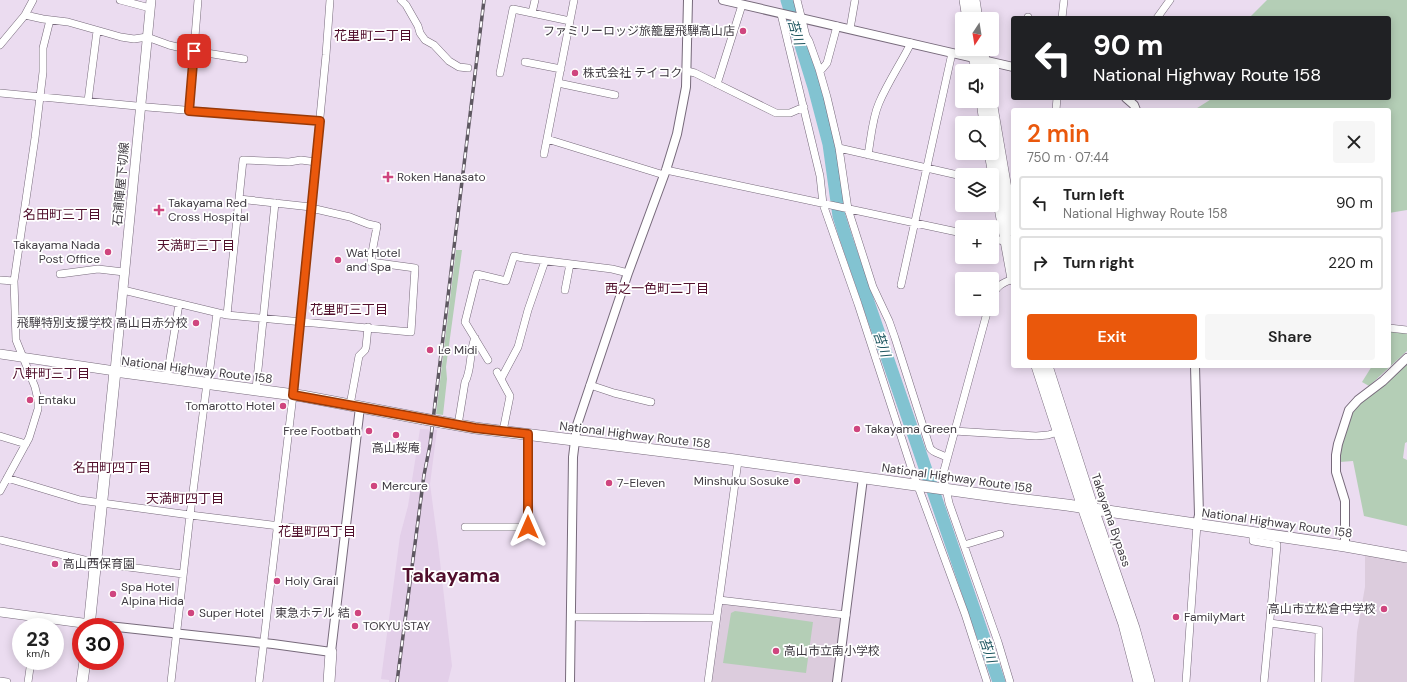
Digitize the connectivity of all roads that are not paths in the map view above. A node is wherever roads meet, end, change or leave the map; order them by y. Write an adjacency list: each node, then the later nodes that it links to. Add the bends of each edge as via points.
1 (33, 0): 21 (street)
2 (120, 0): 16 (street)
3 (198, 0): 34 (street)
4 (330, 0): 57 (street)
5 (401, 0): 39 (street, via 425,40 434,45 449,61 459,67)
6 (535, 0): 20 (street)
7 (574, 0): 27 (street)
8 (688, 0): 43 (street)
9 (723, 0): 17 (street)
10 (797, 0): 25 (street)
11 (855, 0): 29 (street)
12 (965, 0): 18 (main road)
13 (974, 0): 19 (main road)
14 (1064, 0): 23 (street)
15 (1170, 0): 24 (street)
16 (150, 4): 31 (main road, 石浦陣屋下切線)
17 (742, 5): 22 (street); 46 (street)
18 (967, 12)
19 (976, 12)
20 (532, 13): 27 (street); 44 (street, via 513,10)
21 (26, 15): 26 (street); 33 (street)
22 (783, 15): 25 (street); 53 (street)
23 (1062, 16)
24 (1158, 16)
25 (801, 19): 28 (street); 42 (street)
26 (50, 20): 30 (street, via 68,22); 49 (street, via 43,48)
27 (570, 20): 41 (street)
28 (837, 26): 29 (street); 42 (street, via 827,63)
29 (850, 29): 32 (street)
30 (96, 31): 31 (street, via 134,39); 51 (street)
31 (147, 37): 34 (street); 52 (main road, 石浦陣屋下切線)
32 (911, 43): 35 (street); 61 (street, via 893,74 875,114)
33 (0, 45)
34 (194, 51): 36 (street); 56 (street)
35 (952, 53): 37 (street); 63 (street)
36 (244, 59)
37 (980, 60): 40 (street)
38 (525, 62): 41 (street)
39 (468, 68)
40 (1011, 68)
41 (561, 69): 45 (street)
42 (819, 70): 59 (street)
43 (687, 71): 46 (street); 64 (street, via 677,134)
44 (500, 73)
45 (558, 83): 48 (street); 58 (street)
46 (717, 84): 53 (street, via 776,112 790,113)
47 (0, 93): 49 (street)
48 (615, 95)
49 (40, 97): 51 (street); 85 (street)
50 (1128, 100): 55 (street)
51 (88, 101): 52 (street)
52 (140, 107): 56 (street); 80 (main road, 石浦陣屋下切線)
53 (804, 107): 68 (street)
54 (992, 108): 72 (main road)
55 (1135, 108)
56 (189, 111): 57 (street)
57 (320, 121): 62 (street)
58 (547, 139): 60 (street); 64 (street)
59 (839, 148): 61 (street); 71 (street)
60 (544, 154)
61 (868, 155): 63 (street)
62 (316, 162): 66 (street, via 243,160); 70 (street)
63 (925, 168): 65 (street); 73 (street)
64 (665, 172): 68 (street); 81 (street)
65 (955, 174)
66 (239, 199): 67 (street); 92 (street)
67 (275, 203): 70 (street); 94 (street)
68 (824, 204): 71 (street); 129 (street)
69 (999, 204): 76 (main road)
70 (311, 208): 95 (street); 96 (street, via 377,226 371,262 415,268 411,332)
71 (846, 209): 73 (street); 125 (street, via 872,287 895,338 930,448)
72 (1011, 218)
73 (914, 224): 74 (street); 86 (street)
74 (955, 232)
75 (999, 239): 76 (street)
76 (1009, 240): 77 (main road)
77 (1011, 260)
78 (545, 261): 79 (street); 99 (street, via 514,256 506,281 477,274 465,322); 110 (street, via 518,347)
79 (570, 264): 81 (street); 89 (street)
80 (124, 272): 82 (street, via 98,269); 88 (main road, 石浦陣屋下切線)
81 (628, 273): 112 (street)
82 (60, 274)
83 (0, 280): 85 (street)
84 (1011, 280): 87 (street)
85 (14, 281): 102 (street, via 16,340)
86 (901, 285)
87 (999, 286)
88 (123, 290): 90 (street); 107 (main road, 石浦陣屋下切線)
89 (565, 290)
90 (179, 304): 91 (street); 109 (street)
91 (217, 313): 92 (street); 111 (street)
92 (227, 315): 94 (street)
93 (986, 316): 119 (street)
94 (262, 318): 95 (street); 113 (street)
95 (300, 321): 96 (street); 114 (street)
96 (368, 327): 116 (street, via 366,347 359,356)
97 (1391, 328): 98 (street)
98 (1407, 330)
99 (475, 338): 103 (street); 117 (street, via 471,347 468,378 465,382)
100 (0, 354): 102 (main road)
101 (1407, 358): 143 (street, via 1349,410 1336,455 1336,472 1345,501)
102 (24, 359): 107 (main road); 124 (street, via 38,400 36,418)
103 (488, 360)
104 (1038, 368): 120 (main road, Takayama Bypass)
105 (1048, 368): 133 (main road, Takayama Bypass)
106 (1195, 368): 135 (street, via 1199,515)
107 (116, 371): 109 (main road, National Highway Route 158); 132 (main road, National Highway Route 158)
108 (497, 372): 110 (street)
109 (167, 378): 111 (main road, National Highway Route 158)
110 (501, 379): 118 (street, via 510,396)
111 (207, 383): 113 (main road, National Highway Route 158); 134 (street)
112 (590, 385): 115 (street); 123 (street, via 577,425)
113 (256, 390): 114 (main road, National Highway Route 158)
114 (293, 395): 116 (main road, National Highway Route 158); 136 (street)
115 (651, 402)
116 (355, 406): 117 (main road, National Highway Route 158, bridge); 139 (street)
117 (458, 425): 118 (main road, National Highway Route 158)
118 (503, 431): 121 (main road, National Highway Route 158)
119 (954, 431): 120 (street, via 1036,436 1048,436); 125 (street)
120 (1058, 432): 133 (main road, Takayama Bypass)
121 (528, 434): 123 (main road, National Highway Route 158); 137 (street, via 528,527)
122 (0, 436): 124 (street)
123 (575, 440): 126 (main road, National Highway Route 158); 151 (street)
124 (26, 444): 127 (street)
125 (947, 458): 130 (street, via 943,474)
126 (738, 461): 128 (main road, National Highway Route 158); 147 (street)
127 (7, 478): 131 (street); 132 (street, via 80,500)
128 (863, 478): 129 (main road, National Highway Route 158); 149 (street)
129 (920, 486): 130 (main road, National Highway Route 158); 172 (street)
130 (944, 489): 133 (main road, National Highway Route 158); 142 (street)
131 (0, 492)
132 (103, 503): 134 (street); 145 (main road, National Highway Route 158)
133 (1088, 508): 135 (main road, National Highway Route 158); 174 (main road, Takayama Bypass); 175 (main road, Takayama Bypass, via 1134,628)
134 (190, 515): 136 (street); 146 (street)
135 (1196, 524): 138 (main road, National Highway Route 158); 176 (street)
136 (278, 526): 139 (street); 158 (street)
137 (465, 527)
138 (1253, 532): 143 (main road, National Highway Route 158); 155 (street, via 1253,541 1277,546)
139 (344, 534): 159 (street)
140 (1000, 534): 142 (street)
141 (0, 540): 145 (street)
142 (964, 545): 173 (street)
143 (1345, 546): 144 (main road, National Highway Route 158)
144 (1407, 557)
145 (97, 563): 146 (street); 152 (main road, National Highway Route 158)
146 (183, 574): 157 (street)
147 (719, 600): 149 (street); 153 (street)
148 (0, 612): 150 (main road)
149 (846, 615): 171 (street)
150 (37, 617): 154 (main road)
151 (571, 617): 153 (street); 169 (street)
152 (91, 618)
153 (716, 618): 170 (street)
154 (72, 622)
155 (1270, 624): 177 (street); 178 (street, via 1319,630)
156 (124, 628): 157 (street)
157 (177, 633): 158 (street); 166 (street)
158 (264, 643): 159 (street); 167 (street)
159 (331, 652): 168 (main road)
160 (30, 670): 164 (street)
161 (84, 670): 165 (main road)
162 (0, 681): 163 (street)
163 (7, 682)
164 (28, 682)
165 (82, 682)
166 (171, 682)
167 (259, 682)
168 (328, 682)
169 (570, 682)
170 (708, 682)
171 (837, 682)
172 (987, 682)
173 (1010, 682)
174 (1139, 682)
175 (1149, 682)
176 (1186, 682)
177 (1264, 682)
178 (1318, 682)

